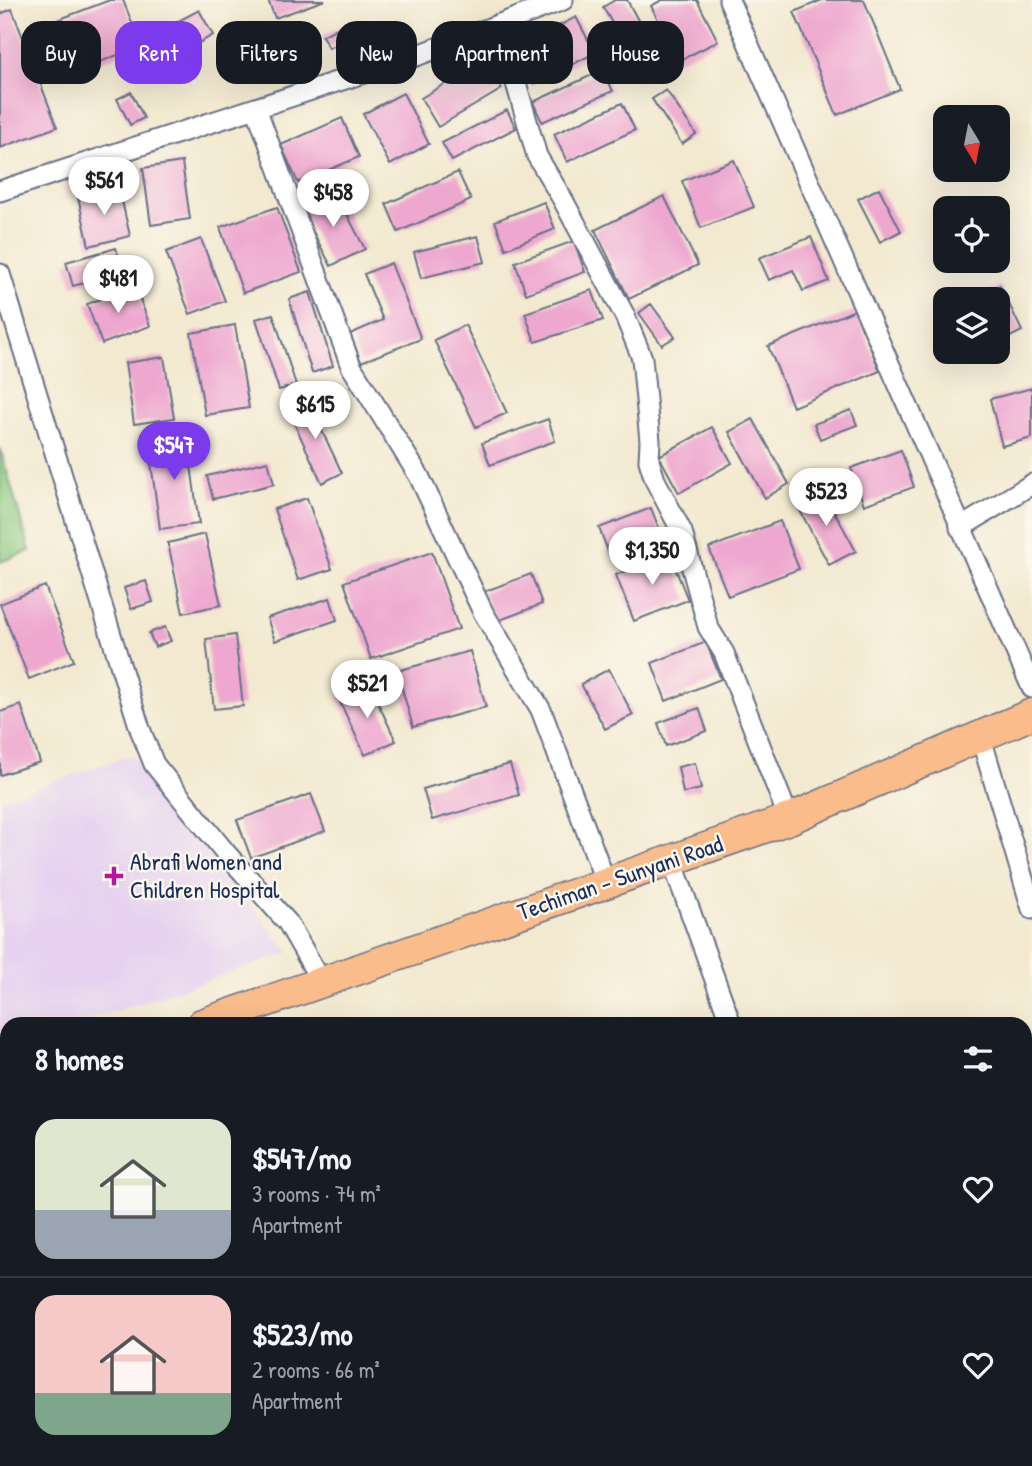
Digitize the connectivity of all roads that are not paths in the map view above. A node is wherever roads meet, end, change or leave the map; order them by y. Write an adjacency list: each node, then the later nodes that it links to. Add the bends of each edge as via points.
1 (563, 0): 3 (street)
2 (729, 0): 10 (street)
3 (507, 21)
4 (431, 50): 6 (street)
5 (516, 84): 14 (street, via 537,156 619,305 642,358 649,461 655,480 682,532 708,627 724,653)
6 (256, 108): 7 (street); 16 (street, via 351,366 419,476 483,612 541,710)
7 (0, 191)
8 (0, 274): 18 (street, via 154,764 288,923)
9 (1032, 484): 10 (street)
10 (960, 528): 11 (street)
11 (1032, 688)
12 (1032, 714): 13 (main road, Techiman - Sunyani Road)
13 (981, 738): 14 (main road, Techiman - Sunyani Road); 17 (street)
14 (789, 819): 15 (main road, Techiman - Sunyani Road)
15 (672, 861): 16 (main road, Techiman - Sunyani Road); 20 (street)
16 (606, 883): 18 (main road, Techiman - Sunyani Road)
17 (1032, 909)
18 (321, 981): 19 (main road, Techiman - Sunyani Road)
19 (221, 1017)
20 (728, 1017)

